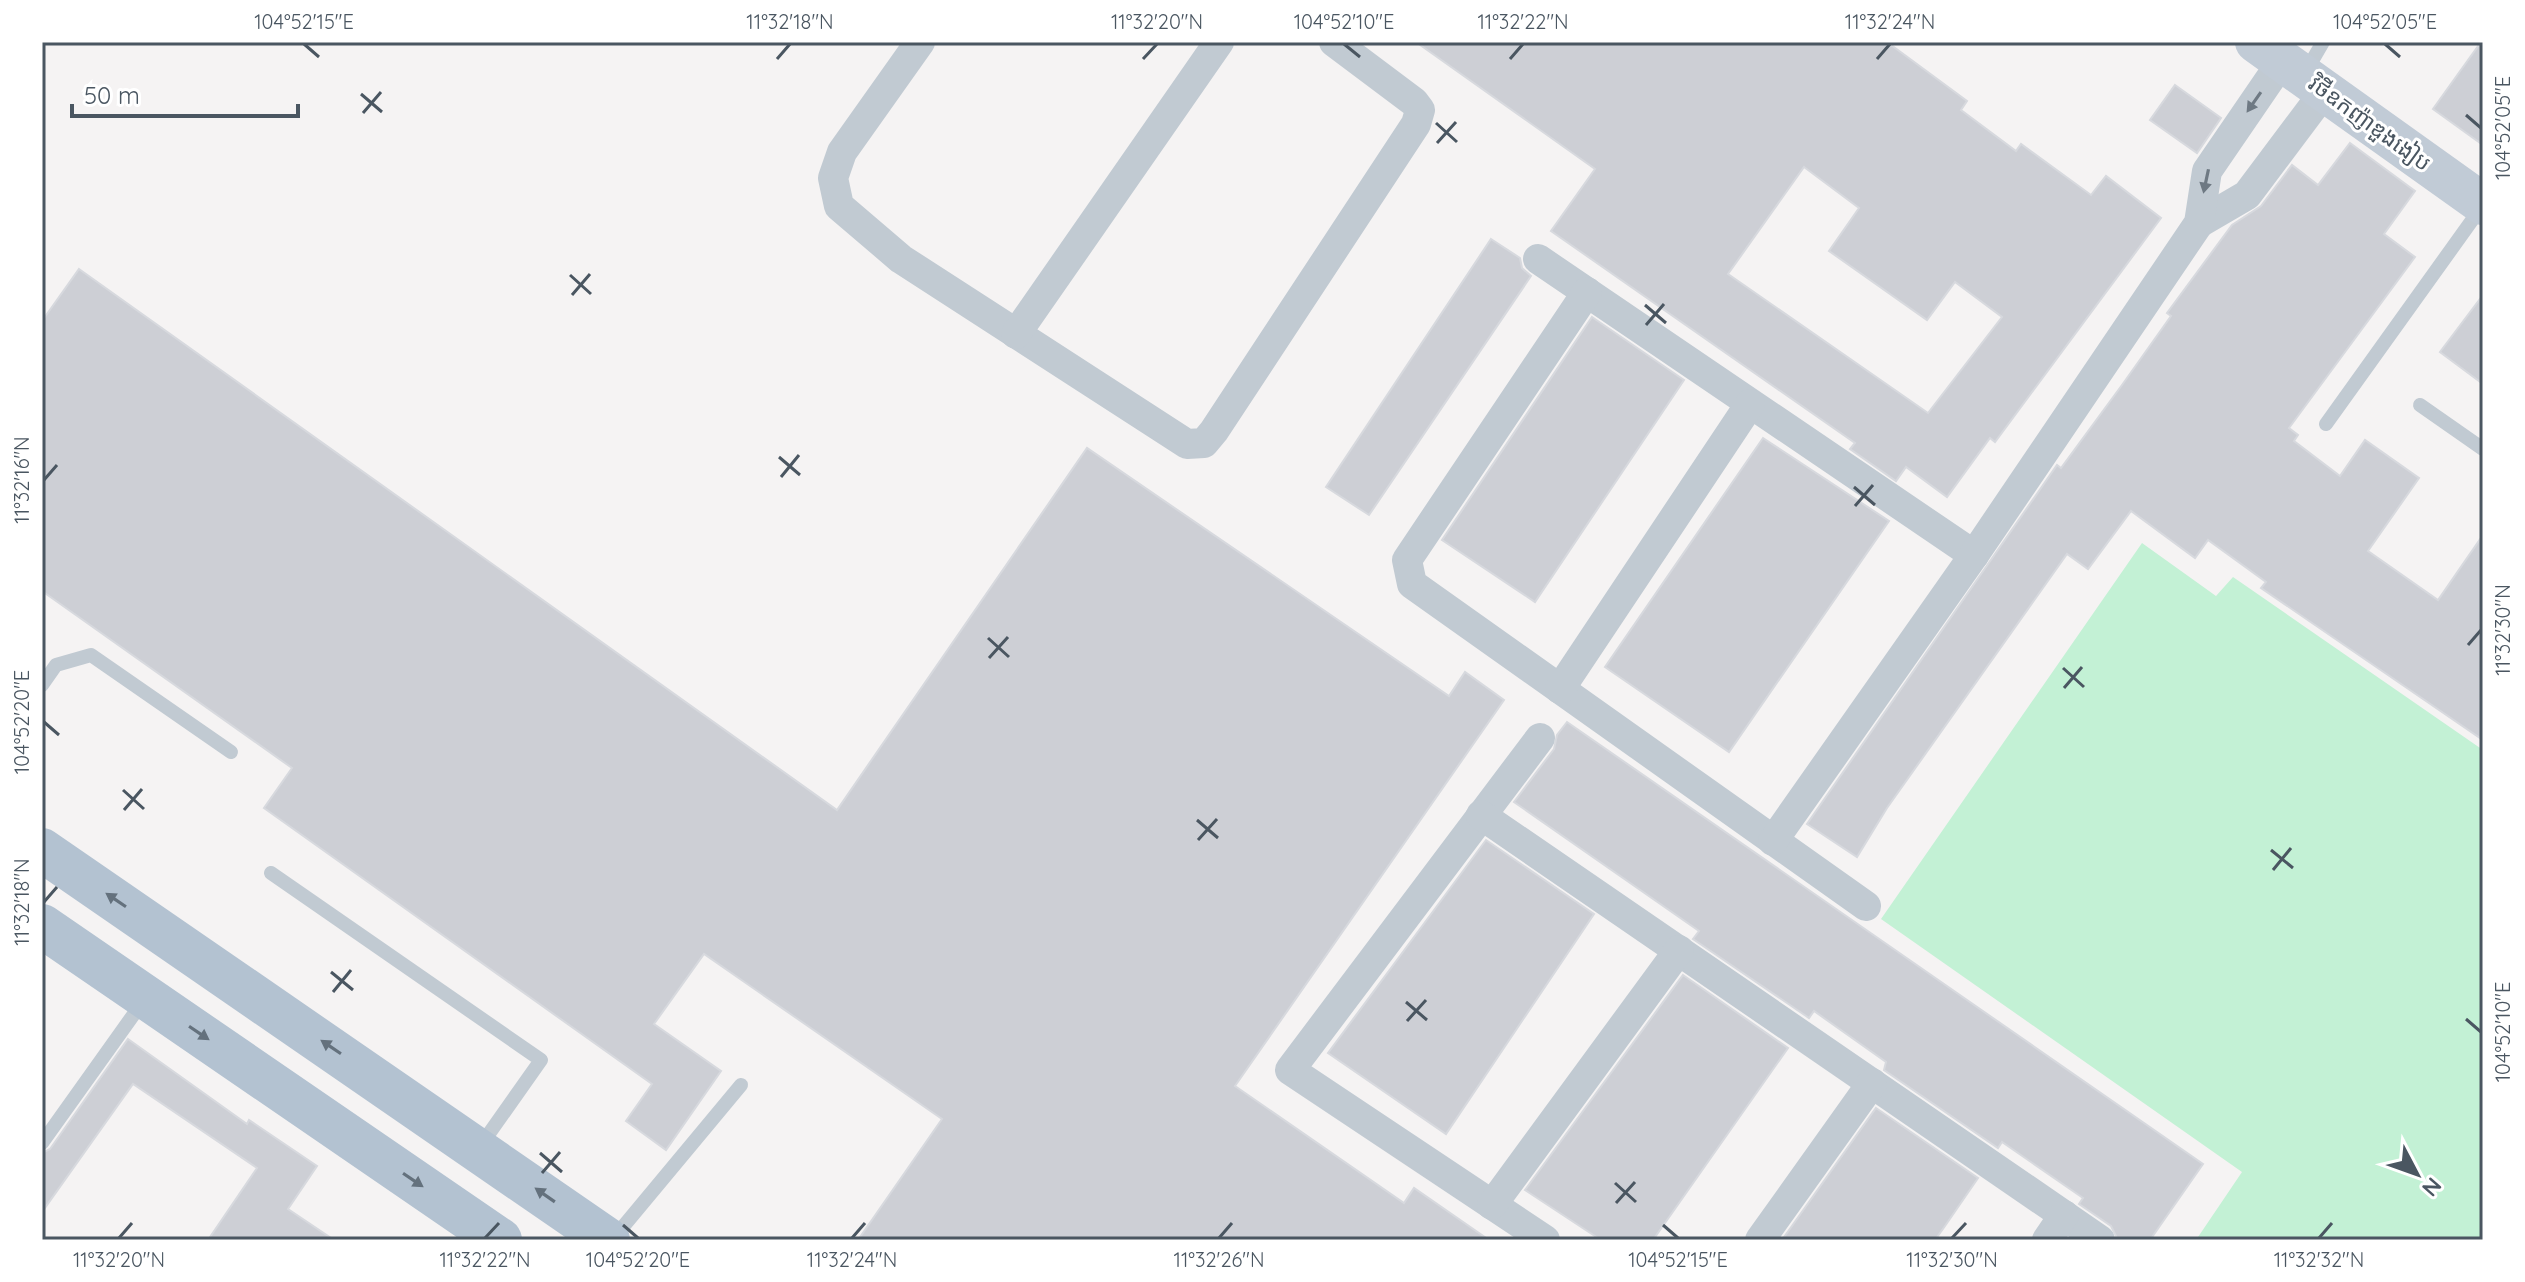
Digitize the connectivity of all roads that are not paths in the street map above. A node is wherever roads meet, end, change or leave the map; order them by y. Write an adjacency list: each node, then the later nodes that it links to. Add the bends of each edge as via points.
1 (920, 42): 9 (street, via 842,152 833,178 839,206 901,259)
2 (1219, 42): 9 (street)
3 (1334, 42): 9 (street, via 1414,102 1420,110 1416,124 1204,443 1187,444)
4 (2298, 62): 5 (street, វិថីឧកញ៉ាឌួងងៀប); 6 (street, one-way to 6, via 2207,171); 6 (street, via 2247,195)
5 (2483, 205): 12 (lane)
6 (2199, 223): 14 (street)
7 (1538, 259): 8 (street)
8 (1587, 292): 10 (street); 16 (street, via 1407,560 1406,572 1412,584)
9 (1016, 334)
10 (1750, 404): 14 (street); 16 (street)
11 (2420, 405): 13 (lane)
12 (2326, 424)
13 (2483, 449)
14 (1974, 555): 20 (street)
15 (42, 685): 18 (lane, via 56,665 91,655)
16 (1560, 689): 20 (street)
17 (1540, 738): 19 (street)
18 (231, 752)
19 (1481, 815): 25 (street); 31 (street, via 1290,1070)
20 (1773, 841): 23 (street)
21 (42, 850): 30 (main road, one-way to 21)
22 (271, 873): 30 (lane, via 541,1060)
23 (1866, 906)
24 (42, 926): 26 (main road)
25 (1679, 950): 27 (street); 31 (street)
26 (146, 997): 29 (lane); 33 (main road, one-way to 33)
27 (1872, 1083): 32 (street); 36 (street)
28 (741, 1085): 34 (lane)
29 (42, 1143)
30 (479, 1148): 34 (main road, one-way to 30)
31 (1492, 1205): 35 (street)
32 (2064, 1215): 37 (street); 38 (street)
33 (487, 1236)
34 (610, 1240)
35 (1545, 1240)
36 (1760, 1240)
37 (2047, 1240)
38 (2100, 1240)

